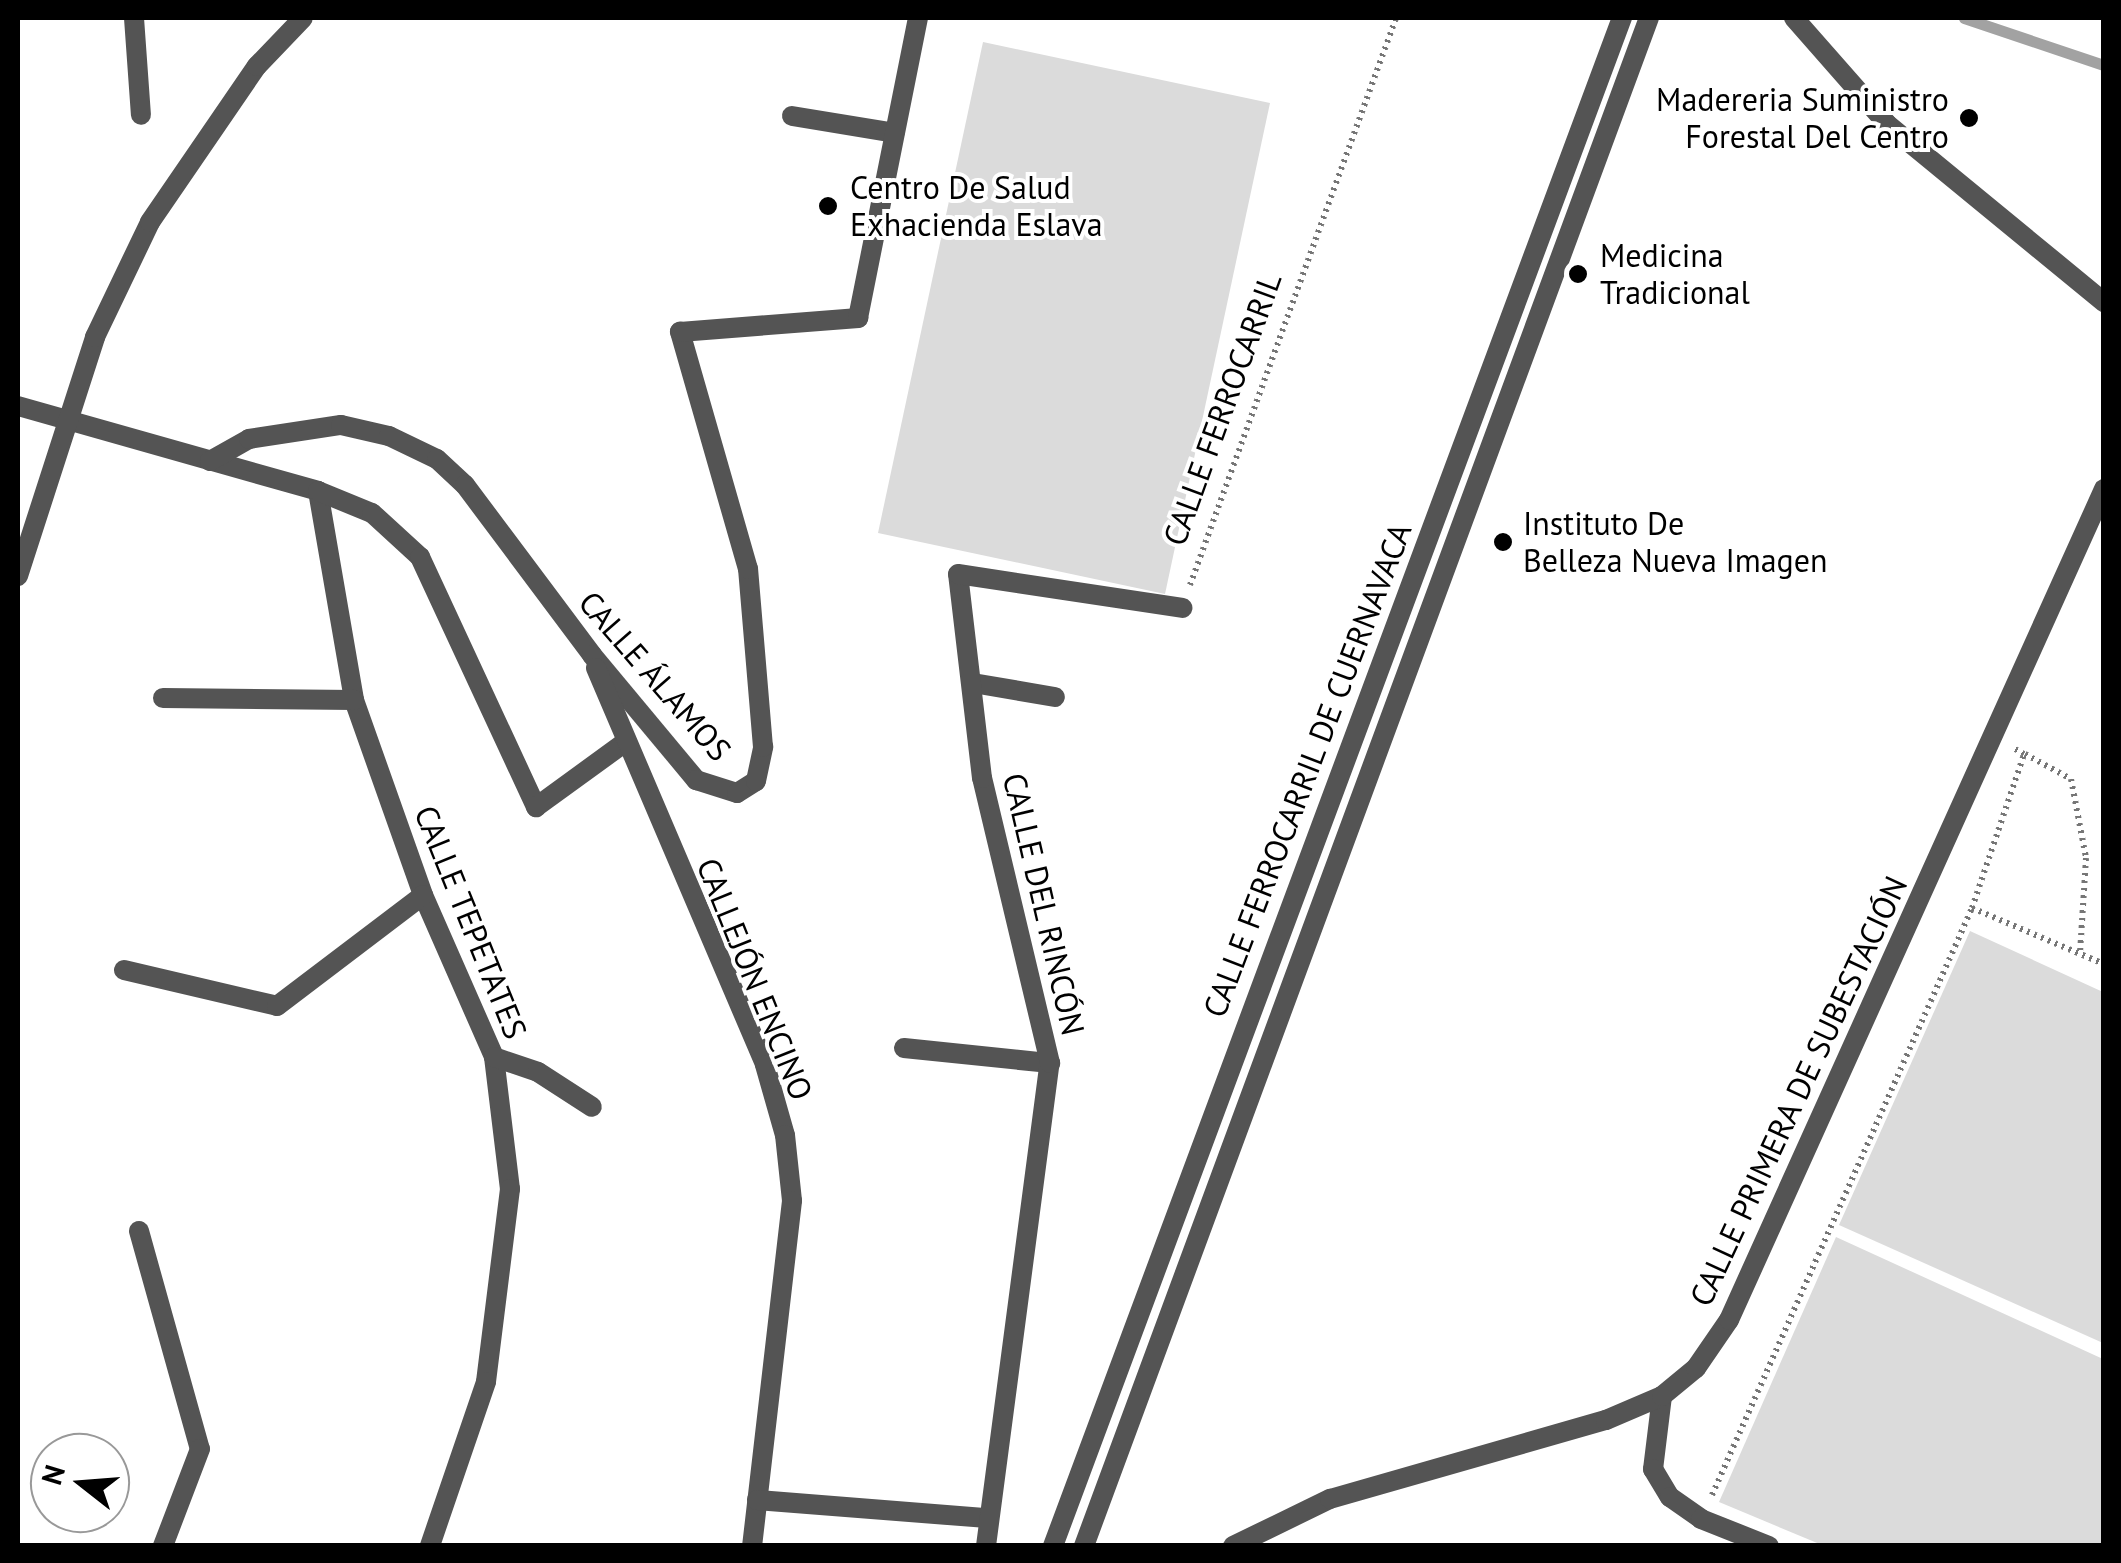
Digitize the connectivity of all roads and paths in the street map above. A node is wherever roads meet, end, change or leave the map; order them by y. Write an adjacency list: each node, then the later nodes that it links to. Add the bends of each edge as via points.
1 (134, 18): 8 (street)
2 (303, 18): 13 (street, via 258,66 150,222 95,337)
3 (918, 18): 10 (street)
4 (1396, 18): 18 (path, CALLE FERROCARRIL)
5 (1622, 18): 46 (street, CALLE FERROCARRIL DE CUERNAVACA)
6 (1649, 18): 47 (street, CALLE FERROCARRIL DE CUERNAVACA)
7 (1794, 18): 11 (street, via 1887,124)
8 (141, 114)
9 (792, 116): 10 (street)
10 (895, 133): 19 (street, CALLE ÁLAMOS, via 858,318 680,332 748,570 763,747 756,780 737,793 696,780)
11 (2104, 302)
12 (18, 406): 13 (street)
13 (67, 423): 14 (street); 17 (street)
14 (210, 461): 16 (street); 19 (street, CALLE ÁLAMOS, via 249,440 342,424 390,436 438,459 466,485)
15 (2104, 489): 24 (street, CALLE PRIMERA DE SUBESTACIÓN)
16 (318, 491): 23 (street, CALLE TEPETATES); 25 (street, via 372,513 420,558 536,808)
17 (18, 576)
18 (1182, 608): 20 (street, CALLE DEL RINCÓN, via 958,574)
19 (592, 655): 25 (street, CALLEJÓN ENCINO)
20 (973, 682): 21 (street); 34 (street, CALLE DEL RINCÓN, via 982,778)
21 (1055, 697)
22 (162, 698): 23 (street)
23 (354, 700): 27 (street, CALLE TEPETATES)
24 (1992, 736): 26 (path); 37 (street, CALLE PRIMERA DE SUBESTACIÓN, via 1729,1320 1696,1368)
25 (624, 743): 38 (street, CALLEJÓN ENCINO, via 765,1065 785,1134 792,1201)
26 (2024, 754): 28 (path); 29 (path, via 2071,779 2086,858)
27 (423, 894): 31 (street, via 277,1006); 33 (street, CALLE TEPETATES)
28 (1972, 908): 29 (path); 40 (path)
29 (2080, 954): 30 (path)
30 (2104, 964)
31 (124, 970)
32 (904, 1048): 34 (street)
33 (494, 1057): 35 (street, via 538,1072); 43 (street, CALLE TEPETATES, via 510,1189 486,1382)
34 (1050, 1063): 39 (street, CALLE DEL RINCÓN)
35 (592, 1107)
36 (139, 1232): 42 (street, via 200,1449)
37 (1662, 1396): 40 (street, via 1653,1469 1670,1497); 41 (street, CALLE PRIMERA DE SUBESTACIÓN, via 1606,1420 1330,1499)
38 (757, 1500): 39 (street); 44 (street, CALLEJÓN ENCINO)
39 (987, 1518): 45 (street, CALLE DEL RINCÓN)
40 (1701, 1519): 48 (street)
41 (1234, 1545)
42 (163, 1546)
43 (430, 1546)
44 (752, 1546)
45 (986, 1546)
46 (1053, 1546)
47 (1084, 1546)
48 (1770, 1546)

